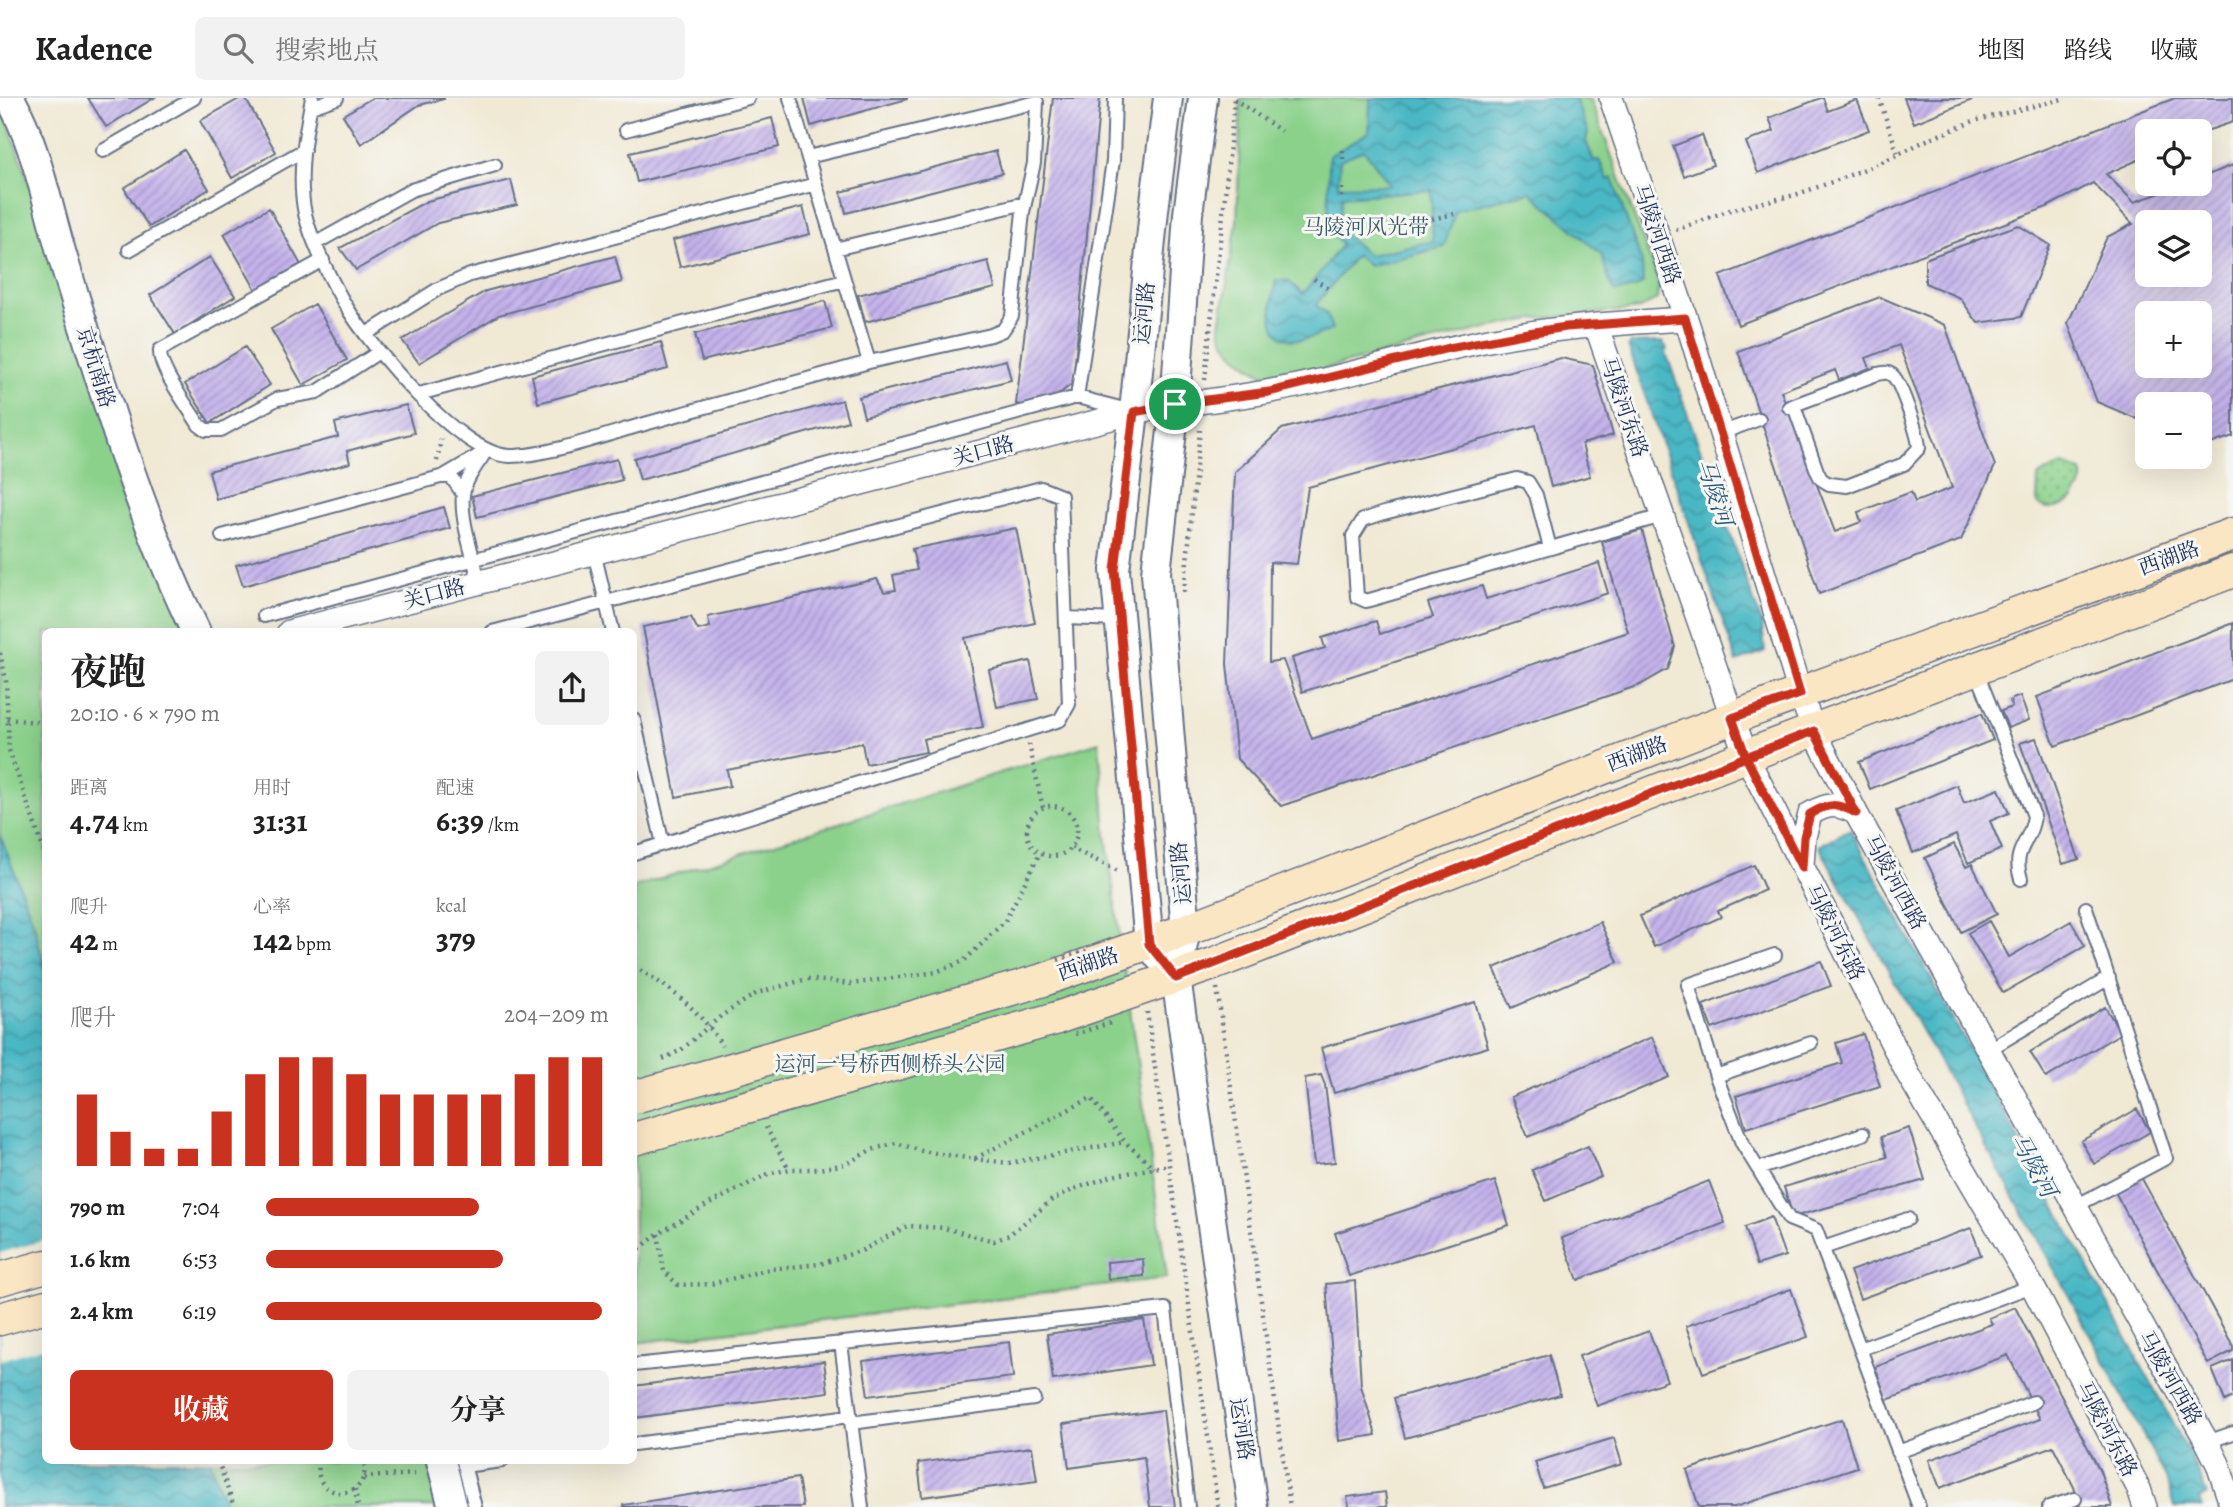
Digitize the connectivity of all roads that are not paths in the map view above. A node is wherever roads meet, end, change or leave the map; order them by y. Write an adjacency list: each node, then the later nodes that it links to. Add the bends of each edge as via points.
1 (9, 98): 49 (street, 京杭南路, via 41,179 133,483)
2 (194, 98): 13 (lane)
3 (337, 98): 10 (lane)
4 (748, 98): 11 (lane)
5 (790, 98): 14 (lane)
6 (1115, 98): 29 (lane, via 1113,160)
7 (1168, 98): 32 (street, 运河路)
8 (1203, 98): 30 (street, 运河路, via 1188,214)
9 (1611, 98): 23 (street, 马陵河西路)
10 (312, 102): 12 (lane)
11 (626, 130)
12 (304, 150): 18 (lane, via 305,214); 20 (lane)
13 (103, 151)
14 (808, 157): 16 (lane); 17 (lane, via 1037,102 1034,163)
15 (495, 165): 18 (lane, via 411,190)
16 (816, 184): 19 (lane); 25 (lane, via 470,275 438,289)
17 (1025, 203): 19 (lane); 27 (lane, via 1012,316 1003,330)
18 (316, 243): 21 (lane)
19 (835, 249): 22 (lane)
20 (129, 250)
21 (323, 260): 25 (lane, via 345,305); 26 (lane, via 160,349 159,358 199,425 221,430 277,398 317,391)
22 (844, 280): 27 (lane); 28 (lane)
23 (1685, 318): 24 (street, 关口路); 34 (street, 马陵河西路)
24 (1596, 325): 30 (street, 关口路, via 1491,340 1269,392); 38 (street, 马陵河东路)
25 (366, 334): 26 (lane)
26 (379, 352): 28 (lane)
27 (869, 362): 35 (lane, via 551,449 510,456)
28 (419, 394): 35 (lane)
29 (1077, 397): 32 (lane); 43 (lane)
30 (1175, 404): 32 (street, 关口路); 65 (street, 运河路, via 1156,573)
31 (1792, 406): 31 (lane, via 1888,373 1899,386 1919,448 1892,469 1847,486 1829,484 1817,471)
32 (1134, 412): 42 (street, 关口路); 48 (street, 运河路, via 1115,570)
33 (1759, 419): 34 (lane)
34 (1721, 433): 54 (street, 马陵河西路)
35 (486, 452): 36 (lane); 37 (lane)
36 (438, 477): 37 (lane, via 452,478); 40 (lane)
37 (463, 494): 43 (lane)
38 (1662, 516): 41 (lane); 55 (street, 马陵河东路)
39 (2233, 534): 54 (main road, 西湖路)
40 (222, 536)
41 (1550, 548): 41 (lane, via 1366,601 1357,597 1353,536 1363,520 1517,479 1528,482 1536,495)
42 (594, 552): 43 (street, 关口路); 45 (lane)
43 (477, 570): 46 (lane); 50 (street, 关口路)
44 (2233, 572): 53 (main road, 西湖路)
45 (606, 603): 47 (lane, via 1041,488 1061,496); 51 (lane); 52 (lane)
46 (264, 616)
47 (1066, 618): 48 (lane); 60 (lane, via 1069,704 1059,720)
48 (1119, 620): 66 (street, 运河路)
49 (194, 628)
50 (301, 628)
51 (508, 628)
52 (612, 628)
53 (1976, 669): 56 (main road, 西湖路); 63 (lane, via 2034,816 2017,860)
54 (1800, 694): 55 (main road, 西湖路); 56 (street, 马陵河西路)
55 (1732, 718): 58 (street, 马陵河东路); 65 (main road, 西湖路)
56 (1814, 731): 58 (main road, 西湖路); 59 (street, 马陵河西路)
57 (637, 733): 60 (lane)
58 (1746, 757): 62 (street, 马陵河东路); 68 (main road, 西湖路)
59 (1856, 813): 62 (street, via 1830,805 1810,814); 71 (street, 马陵河西路)
60 (663, 844): 61 (lane)
61 (637, 852)
62 (1802, 868): 82 (street, 马陵河东路, via 1908,1074)
63 (2021, 879)
64 (2086, 908): 69 (lane)
65 (1186, 930): 66 (main road, 西湖路); 68 (street, 运河路)
66 (1149, 944): 68 (street); 73 (main road, 西湖路, bridge, via 1043,980)
67 (1775, 955): 72 (lane, via 1688,985)
68 (1176, 978): 75 (main road, 西湖路, bridge, via 1054,1019); 101 (street, 运河路)
69 (2109, 978): 71 (lane); 77 (lane, via 2166,1158)
70 (1811, 1043): 72 (lane)
71 (1988, 1051): 77 (street, 马陵河西路)
72 (1716, 1076): 76 (lane, via 1742,1143)
73 (637, 1096)
74 (1863, 1134): 76 (lane)
75 (637, 1138)
76 (1758, 1169): 79 (lane, via 1789,1219 1816,1230)
77 (2074, 1207): 92 (street, 马陵河西路)
78 (1908, 1219): 79 (lane)
79 (1823, 1248): 86 (lane)
80 (42, 1267): 81 (main road)
81 (0, 1279)
82 (2032, 1286): 86 (lane); 104 (street, 马陵河东路)
83 (42, 1307): 84 (main road)
84 (0, 1319)
85 (841, 1343): 87 (lane); 90 (lane); 100 (lane, via 1165,1310)
86 (1860, 1349): 94 (lane)
87 (637, 1365)
88 (1034, 1399): 90 (lane)
89 (2034, 1402): 94 (lane)
90 (851, 1419): 93 (lane); 99 (lane)
91 (2233, 1433): 92 (lane)
92 (2207, 1442): 105 (street, 马陵河西路)
93 (637, 1444)
94 (1898, 1452): 102 (lane)
95 (453, 1465): 97 (street); 98 (lane)
96 (2075, 1499): 103 (lane)
97 (453, 1507)
98 (475, 1507)
99 (862, 1507)
100 (1188, 1507)
101 (1253, 1507)
102 (1919, 1507)
103 (2049, 1507)
104 (2145, 1507)
105 (2232, 1507)

